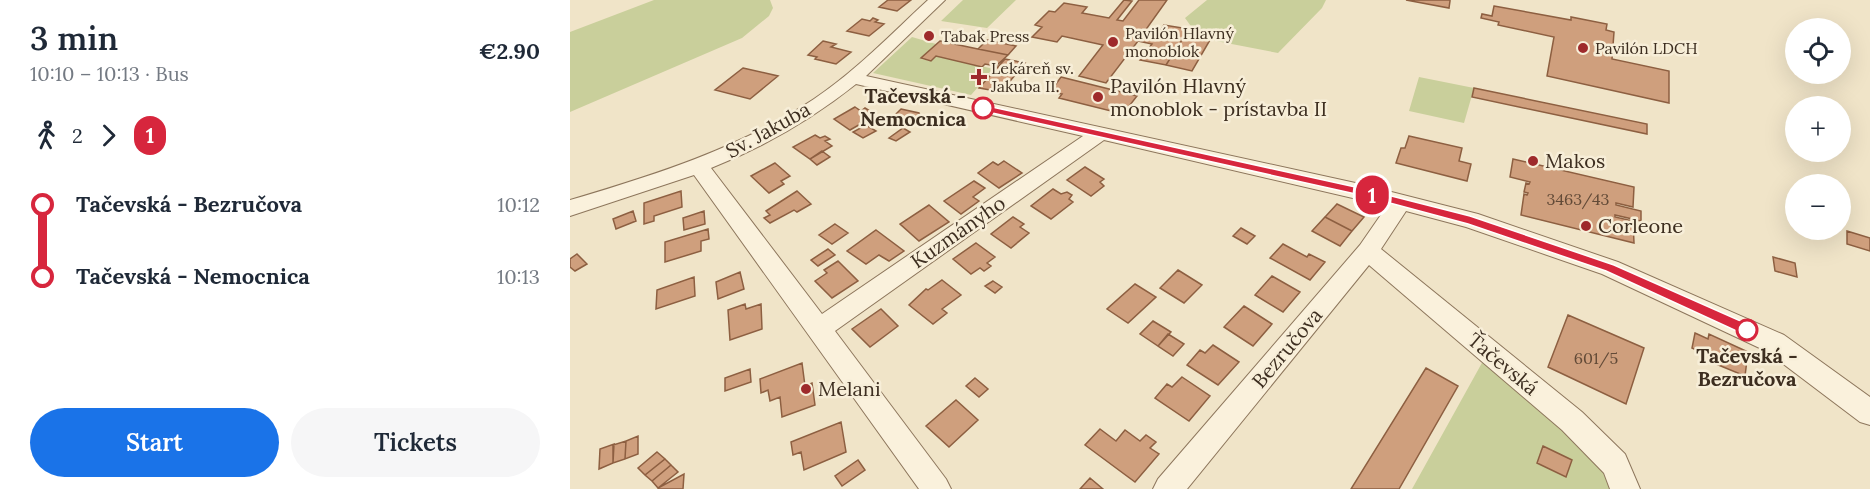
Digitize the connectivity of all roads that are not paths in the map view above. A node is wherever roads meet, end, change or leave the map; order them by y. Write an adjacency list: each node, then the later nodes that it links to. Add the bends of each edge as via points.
1 (937, 0): 2 (street, Sv. Jakuba)
2 (852, 78): 3 (street); 4 (street, Sv. Jakuba, via 762,137)
3 (1098, 135): 5 (street); 8 (street, Kuzmányho)
4 (699, 166): 6 (street, Sv. Jakuba); 8 (street)
5 (1400, 203): 7 (street, Bezručova); 9 (street, via 1470,220 1610,268 1775,343)
6 (570, 208)
7 (1368, 251): 11 (street, Bezručova); 12 (street, Ťačevská, via 1572,422 1615,464)
8 (819, 329): 10 (street)
9 (1870, 413)
10 (936, 489)
11 (1168, 489)
12 (1625, 489)

